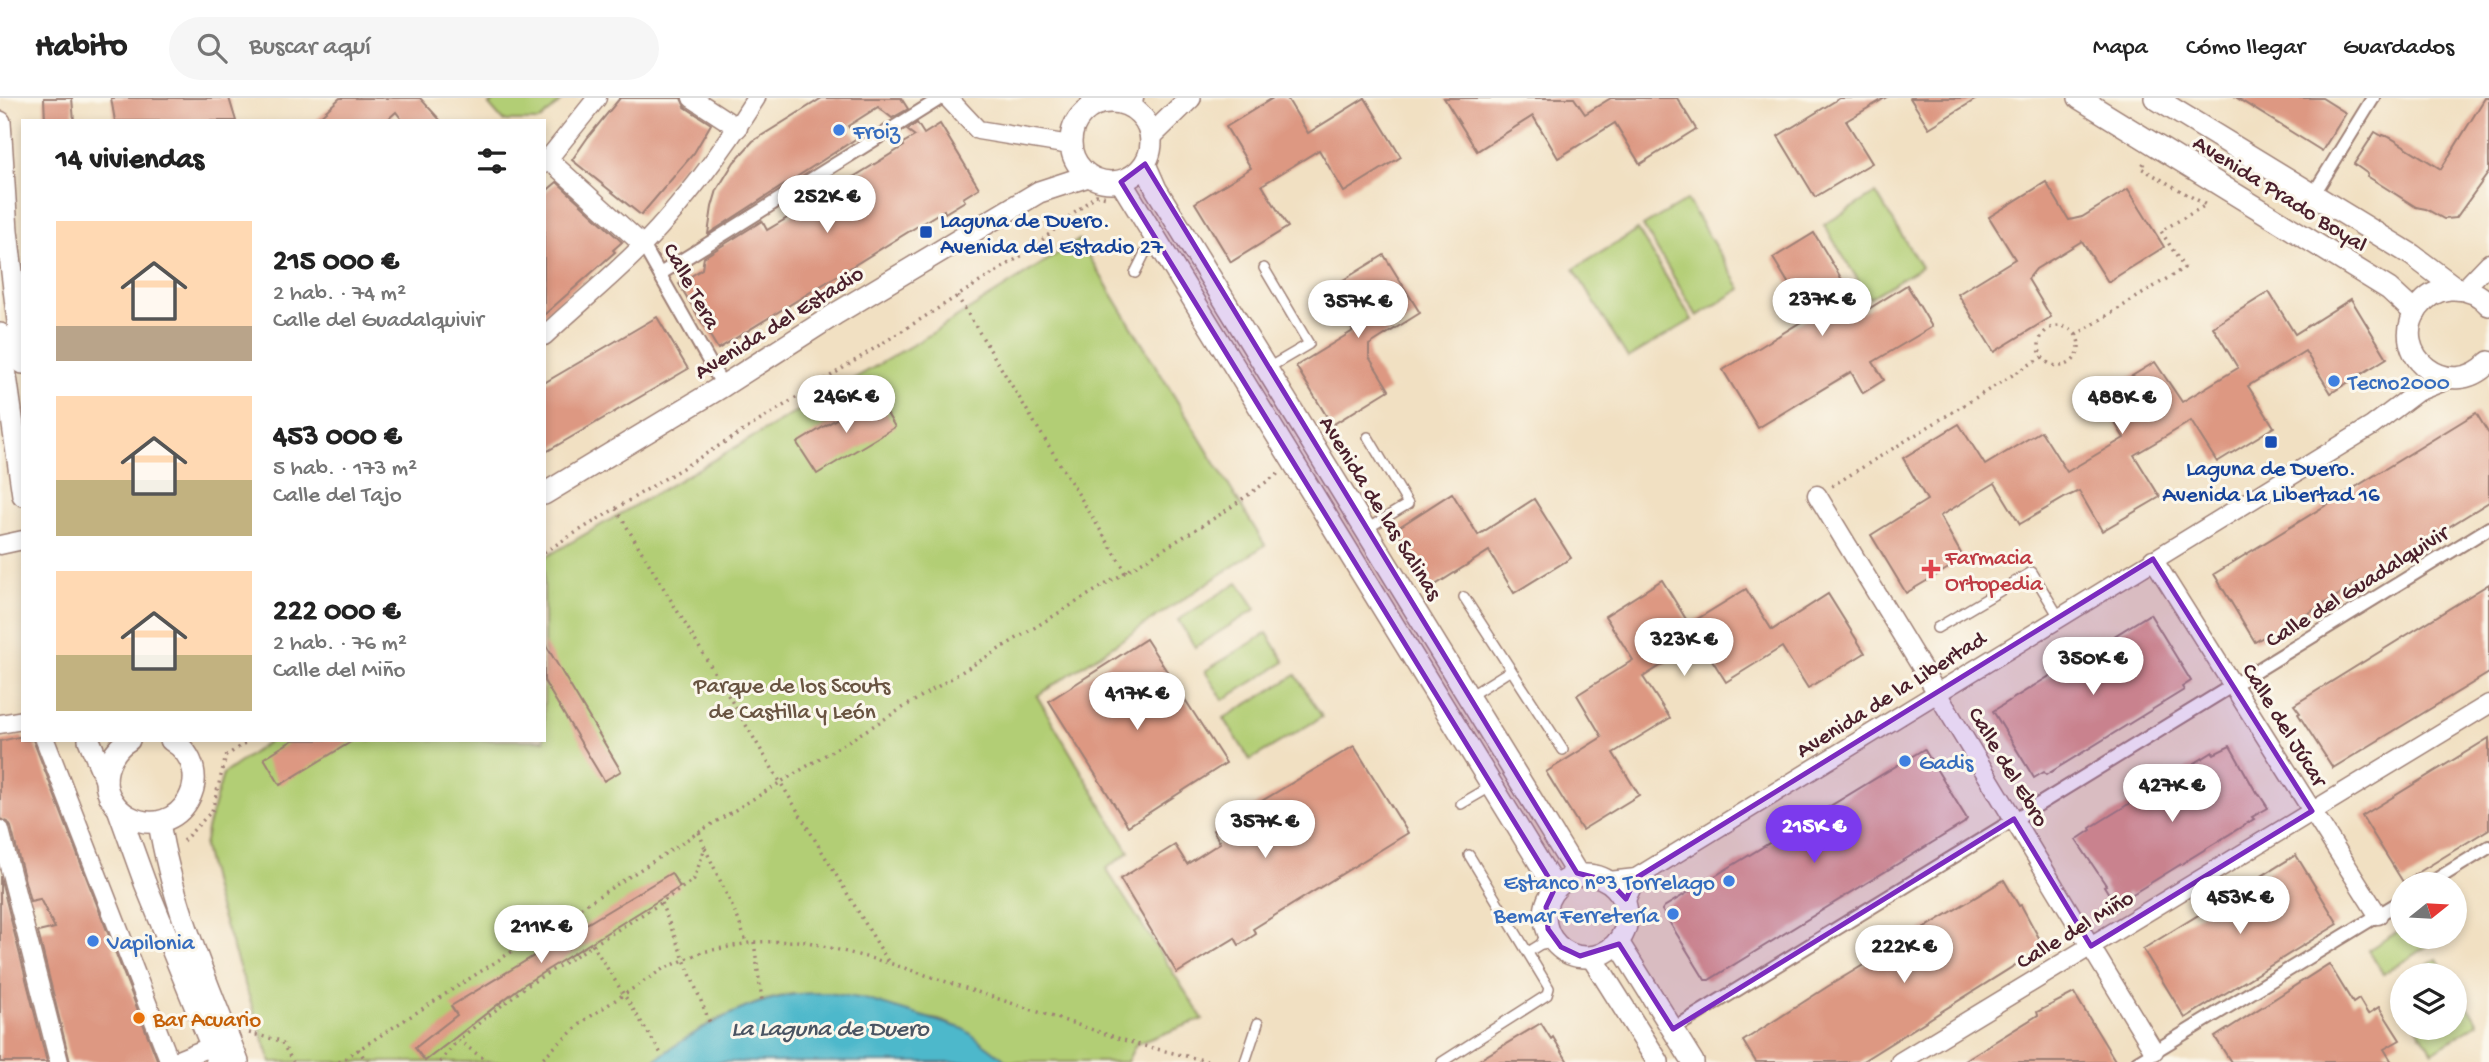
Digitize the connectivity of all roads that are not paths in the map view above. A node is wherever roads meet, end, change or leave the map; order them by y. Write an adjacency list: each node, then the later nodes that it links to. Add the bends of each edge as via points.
1 (597, 98): 18 (street)
2 (692, 98): 15 (street)
3 (756, 98): 15 (street)
4 (942, 98): 29 (street)
5 (948, 98): 17 (street, via 978,130)
6 (1184, 98): 13 (street)
7 (1190, 98): 16 (street)
8 (2079, 98): 31 (street, Avenida Prado Boyal, via 2389,289)
9 (2155, 98): 12 (street, Avenida Prado Boyal)
10 (2373, 98): 23 (street)
11 (1090, 102): 13 (street); 17 (street, via 1075,122)
12 (2179, 104): 23 (street, Avenida Prado Boyal)
13 (1136, 106): 16 (street)
14 (0, 122): 34 (street)
15 (738, 128): 25 (street)
16 (1151, 136): 19 (street)
17 (1072, 151): 20 (street); 22 (street, Avenida del Estadio)
18 (546, 162): 25 (street, Calle Tera)
19 (1145, 164): 21 (street); 36 (street, Avenida de las Salinas)
20 (1088, 176): 21 (street); 22 (street, Avenida del Estadio)
21 (1121, 181): 24 (street)
22 (1040, 192): 39 (street, Avenida del Estadio)
23 (2313, 195): 30 (street, Avenida Prado Boyal)
24 (1154, 235): 28 (lane); 67 (street)
25 (643, 245): 29 (street, Calle Tera); 33 (street)
26 (2488, 265): 30 (street)
27 (1264, 268): 36 (lane, via 1309,344)
28 (1135, 273)
29 (660, 274): 39 (street, Calle Tera)
30 (2473, 295): 31 (street, via 2444,290)
31 (2414, 313): 35 (street, via 2410,336)
32 (0, 334): 42 (street)
33 (546, 334)
34 (21, 346)
35 (2421, 363): 38 (street); 40 (street)
36 (1267, 369): 46 (street, Avenida de las Salinas)
37 (2486, 369): 38 (street)
38 (2449, 379): 40 (street, Avenida de la Libertad)
39 (723, 386): 43 (street, Avenida del Estadio)
40 (2417, 392): 49 (street, Avenida de la Libertad, via 2372,426)
41 (1368, 438): 46 (lane, via 1408,504)
42 (21, 481)
43 (546, 493)
44 (1818, 495): 55 (street, Calle del Ebro)
45 (2489, 528): 54 (street, Calle del Guadalquivir)
46 (1365, 530): 56 (street, Avenida de las Salinas)
47 (21, 540): 48 (street)
48 (0, 545)
49 (2153, 559): 51 (street, Avenida de la Libertad); 54 (street, Calle del Júcar)
50 (1464, 597): 53 (lane)
51 (2059, 617): 52 (lane, via 2032,572); 55 (street, Avenida de la Libertad)
52 (1937, 628)
53 (1511, 670): 56 (lane); 65 (lane)
54 (2232, 685): 70 (street, Calle del Júcar); 71 (street, Calle del Guadalquivir)
55 (1937, 693): 71 (street, Calle del Ebro); 78 (street, Avenida de la Libertad)
56 (1468, 697): 77 (street, Avenida de las Salinas)
57 (2489, 704): 70 (street, Calle del Miño)
58 (21, 720): 59 (street)
59 (0, 724)
60 (46, 742): 94 (street)
61 (90, 742): 66 (street)
62 (126, 742): 66 (street, via 111,758)
63 (174, 742): 64 (street)
64 (192, 748): 72 (street, via 195,784 187,804)
65 (1563, 750)
66 (106, 780): 69 (street)
67 (1492, 786): 68 (lane); 80 (street)
68 (1461, 804)
69 (119, 811): 72 (street, via 136,820); 91 (street)
70 (2312, 811): 83 (street, Calle del Júcar); 86 (street, Calle del Miño)
71 (2014, 820): 86 (street, Calle del Ebro); 90 (street, Calle del Guadalquivir)
72 (159, 822): 95 (street, via 190,938)
73 (0, 830): 93 (street)
74 (2489, 847): 76 (street)
75 (1469, 855): 87 (lane)
76 (2448, 872)
77 (1578, 875): 79 (street); 80 (street)
78 (1636, 878): 79 (street, Avenida de la Libertad); 81 (street)
79 (1609, 881): 81 (street)
80 (1555, 888): 84 (street, via 1546,907)
81 (1625, 902): 85 (street, via 1628,914)
82 (2390, 908): 83 (street)
83 (2378, 915): 92 (street)
84 (1548, 939): 87 (lane); 88 (street, via 1571,954)
85 (1618, 942): 88 (street); 90 (street)
86 (2091, 946): 92 (street, Calle del Ebro); 100 (street, Calle del Miño)
87 (1528, 952): 97 (lane, via 1549,988 1547,995)
88 (1592, 957): 98 (street)
89 (1258, 1023): 96 (lane)
90 (1673, 1029): 99 (street)
91 (215, 1054): 94 (street)
92 (2158, 1057): 101 (street)
93 (59, 1062)
94 (171, 1062)
95 (237, 1062)
96 (1245, 1062)
97 (1442, 1062)
98 (1658, 1062)
99 (1693, 1062)
100 (1900, 1062)
101 (2137, 1062)

